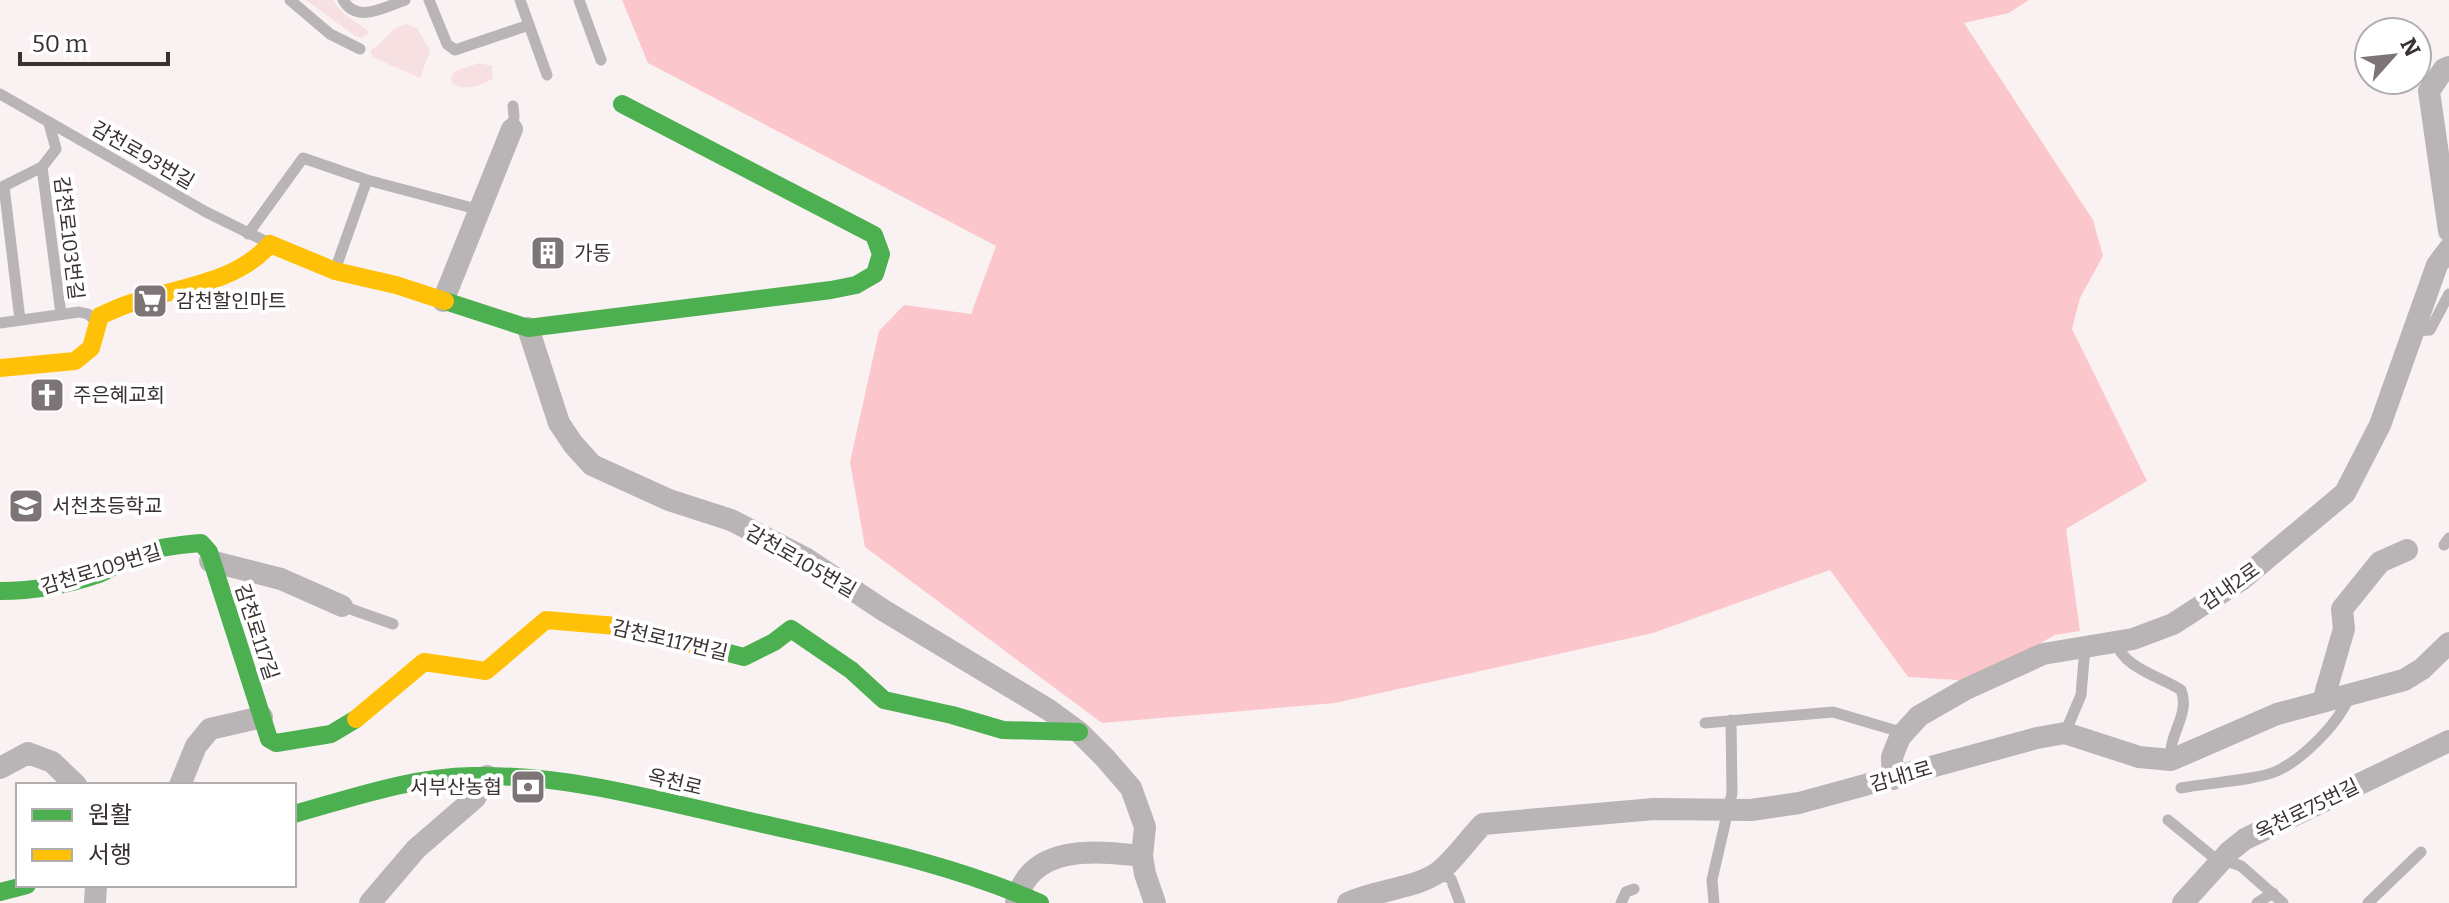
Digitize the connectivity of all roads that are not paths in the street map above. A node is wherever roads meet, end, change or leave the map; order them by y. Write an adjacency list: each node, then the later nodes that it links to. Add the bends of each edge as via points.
1 (290, 0): 8 (lane, via 330,34)
2 (343, 0): 3 (lane, via 361,13)
3 (405, 0)
4 (429, 0): 7 (lane, via 447,44 455,50)
5 (520, 0): 7 (lane)
6 (579, 0): 9 (lane)
7 (529, 25): 11 (lane)
8 (360, 49)
9 (601, 60)
10 (2449, 67): 20 (street, via 2429,91)
11 (547, 75)
12 (0, 94): 15 (lane, 감천로93번길)
13 (622, 104): 31 (street, via 874,235 881,254 875,274 831,290)
14 (513, 106): 16 (lane)
15 (49, 123): 17 (lane, 감천로103번길, via 56,149); 21 (lane, 감천로93번길)
16 (512, 129): 19 (street)
17 (42, 167): 27 (lane, 감천로103번길); 28 (lane, 감천로103번길, via 4,186)
18 (367, 180): 19 (lane); 21 (lane, via 303,158); 24 (lane)
19 (480, 210): 26 (street)
20 (2449, 231)
21 (248, 234): 22 (lane, 감천로93번길)
22 (270, 244): 24 (street); 30 (street, via 259,257 210,281 117,307 100,316)
23 (2449, 249): 32 (street, 감내2로, via 2437,265)
24 (335, 271): 26 (street)
25 (2449, 294): 32 (lane, via 2430,330)
26 (443, 301): 31 (street)
27 (61, 314): 28 (lane, 감천로103번길); 30 (lane, 감천로103번길, via 82,312)
28 (20, 320): 29 (lane, 감천로103번길)
29 (0, 323)
30 (98, 323): 33 (street, via 91,348 75,361)
31 (528, 328): 47 (street, 감천로105번길, via 559,423 592,465 669,500 731,520 805,558)
32 (2413, 331): 39 (street, 감내2로, via 2380,425 2345,493 2230,588 2173,624)
33 (0, 368)
34 (2407, 550): 43 (street, via 2380,562 2342,609 2344,629)
35 (206, 552): 36 (street, 감천로109번길, via 180,545 65,582 24,592); 37 (street, 감천로109번길); 44 (street, 감천로117길)
36 (0, 591)
37 (342, 606): 38 (lane, 감천로109번길)
38 (393, 624)
39 (2116, 642): 41 (street, 감내2로); 51 (lane, via 2130,662 2181,690 2183,713 2169,750)
40 (2449, 643): 42 (street, via 2404,680)
41 (2085, 647): 48 (street, 감내2로, via 2043,654 2008,668 1919,716); 49 (lane, via 2081,695)
42 (2350, 693): 43 (street); 57 (lane, via 2329,728 2280,769)
43 (2323, 701): 51 (street, via 2277,714)
44 (262, 717): 47 (street, 감천로117번길, via 269,739 276,743 331,734 362,716 424,662 486,671 546,620 616,626 744,657 791,629 884,700 1003,730); 56 (street, via 210,729 196,746)
45 (1731, 720): 46 (lane); 48 (lane, via 1833,712); 58 (lane, via 1732,793)
46 (1705, 723)
47 (1079, 732): 62 (street, 감천로105번길, via 1131,788 1145,827)
48 (1904, 733): 54 (street, via 1892,757)
49 (2065, 733): 51 (street, 감내1로, via 2139,757); 54 (street, 감내1로)
50 (2449, 741): 63 (street, 옥천로75번길, via 2272,824)
51 (2171, 760)
52 (0, 768): 55 (street, via 28,753 52,762)
53 (487, 776): 59 (street, 옥천로, via 423,781); 67 (street, 옥천로, via 602,788 932,862); 68 (street, via 475,798 416,849)
54 (1893, 779): 58 (street, 감내1로, via 1799,803)
55 (74, 783)
56 (181, 783)
57 (2181, 788)
58 (1727, 810): 64 (street, 감내1로, via 1654,809 1483,824); 74 (lane, via 1712,880)
59 (296, 813)
60 (2168, 820): 63 (lane)
61 (2421, 852): 78 (lane)
62 (1142, 856): 67 (street, via 1092,851 1065,855 1038,866); 70 (street)
63 (2223, 859): 66 (lane, via 2241,866); 75 (street, 옥천로75번길)
64 (1437, 873): 71 (street, 감내1로); 72 (lane, via 1451,879)
65 (1634, 889): 73 (lane)
66 (2273, 893): 76 (lane); 77 (lane)
67 (1017, 898): 69 (street, 옥천로)
68 (370, 903)
69 (1040, 903)
70 (1155, 903)
71 (1348, 903)
72 (1460, 903)
73 (1621, 903)
74 (1714, 903)
75 (2183, 903)
76 (2257, 903)
77 (2283, 903)
78 (2368, 903)

